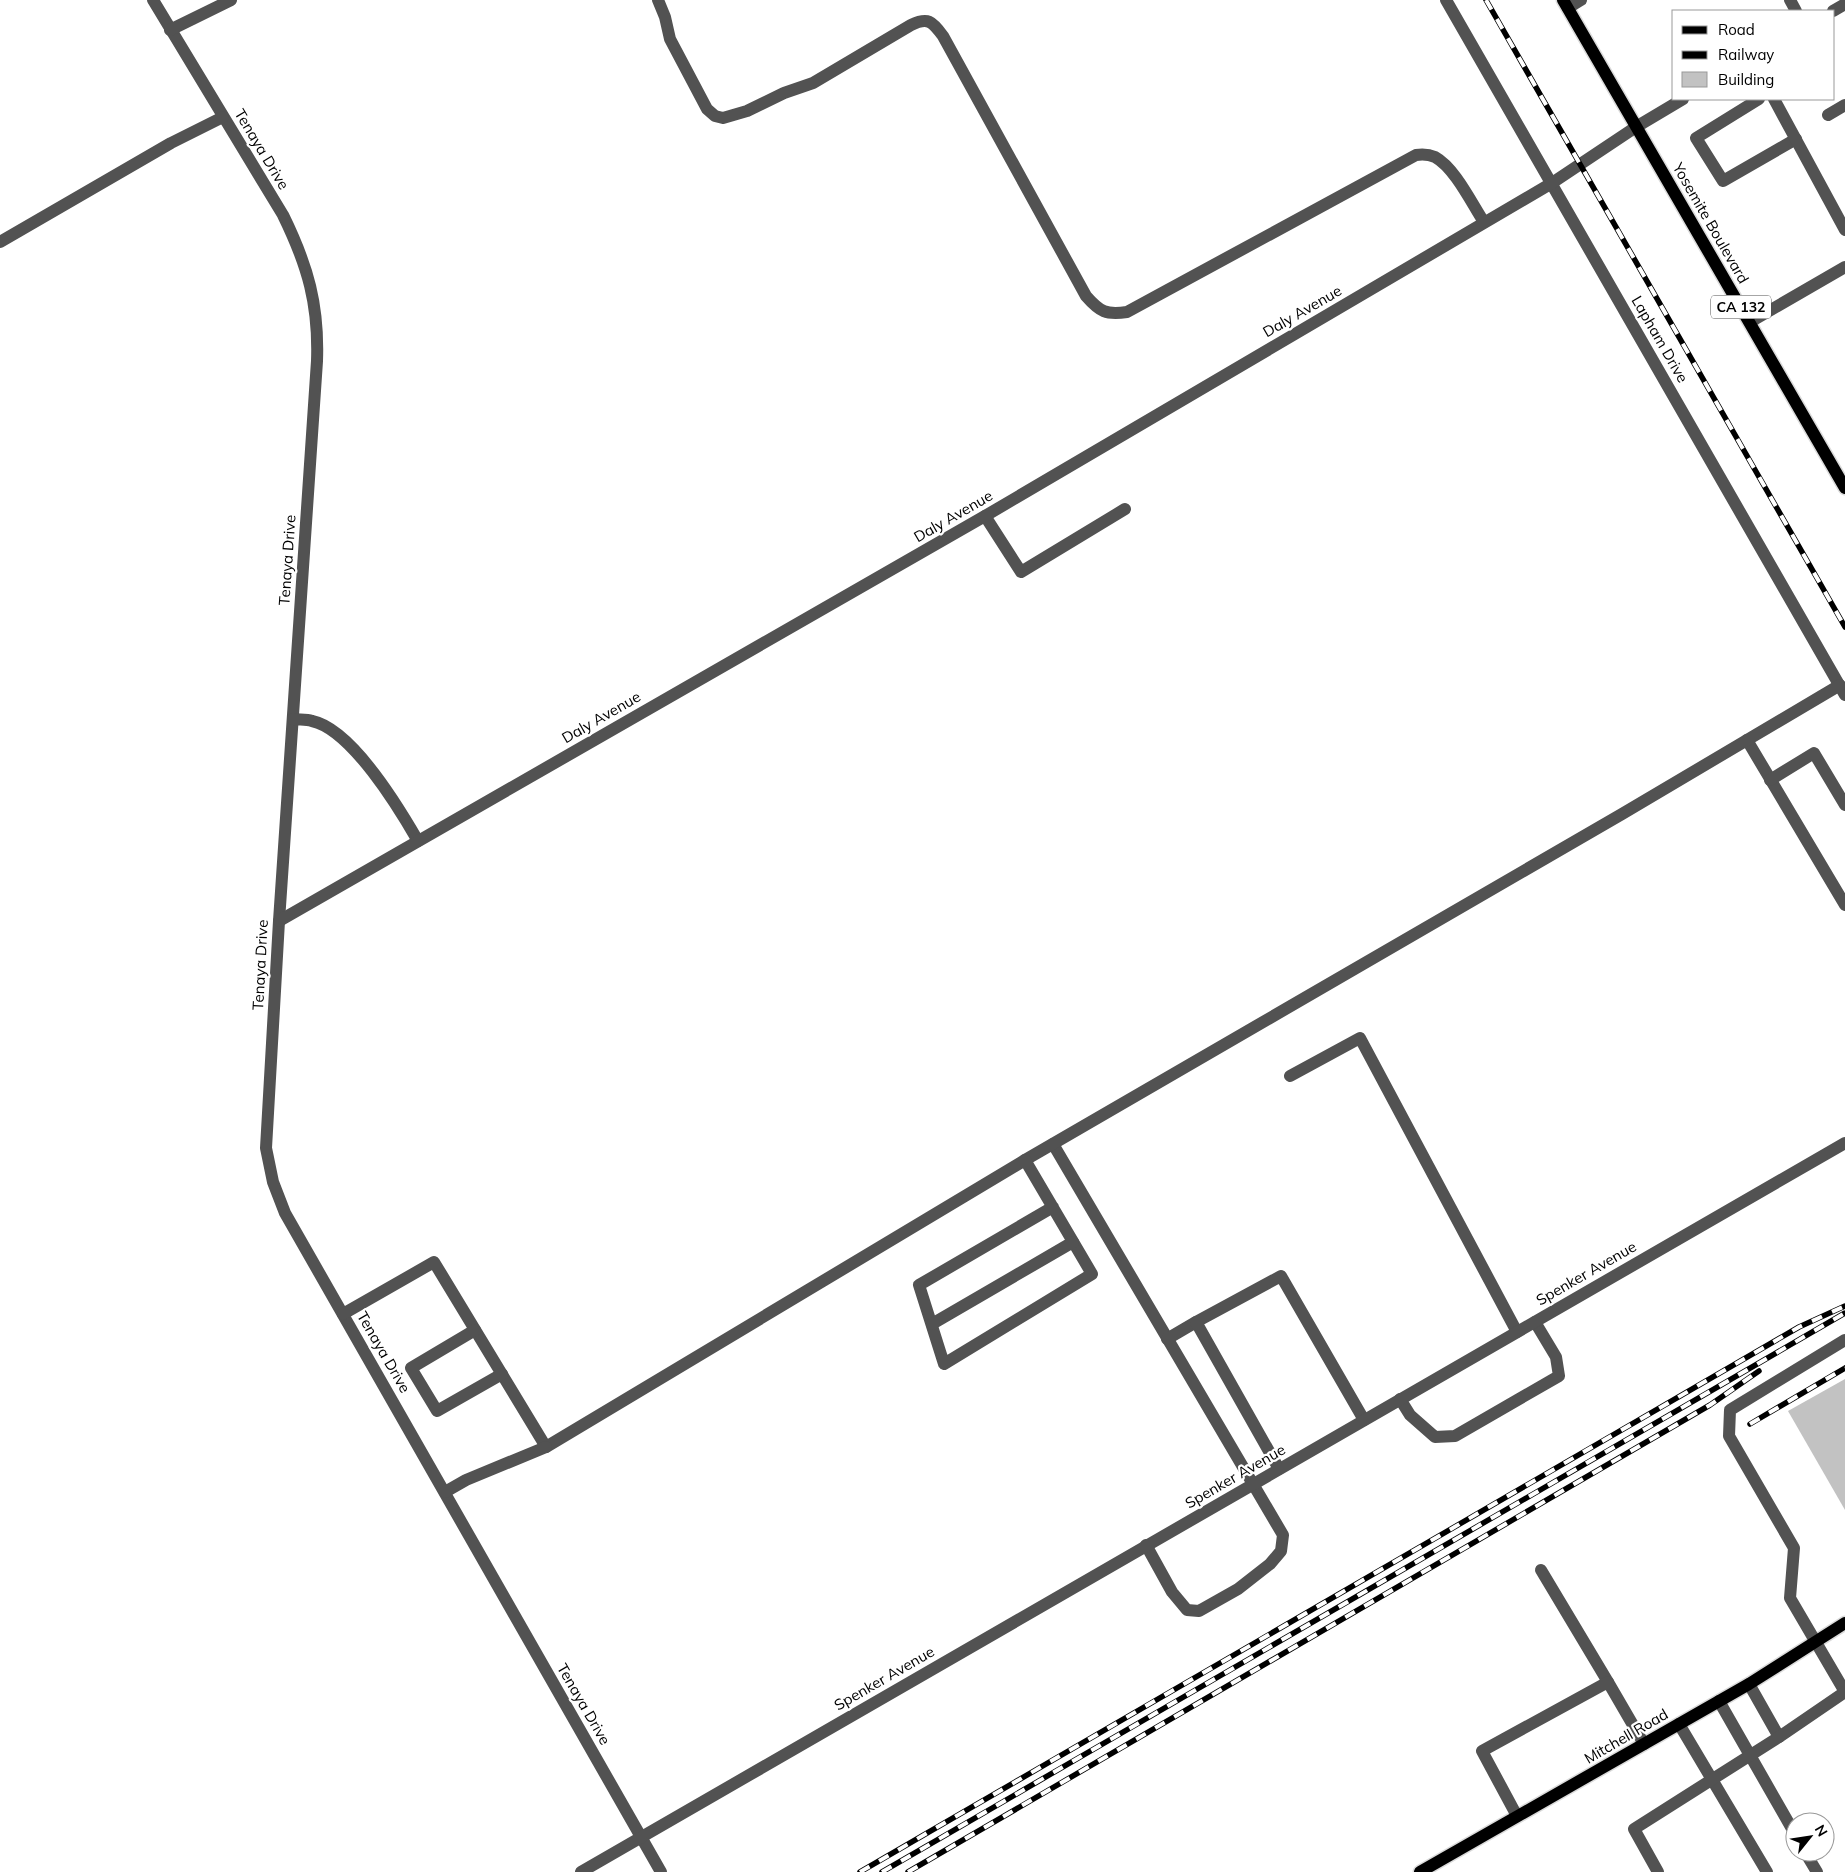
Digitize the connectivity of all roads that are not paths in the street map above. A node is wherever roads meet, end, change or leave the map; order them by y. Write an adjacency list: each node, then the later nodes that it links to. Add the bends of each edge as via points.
1 (153, 0): 7 (street, Tenaya Drive)
2 (231, 0): 7 (street)
3 (658, 0): 17 (street, via 670,38 707,109 723,118 813,83 911,25 930,21 943,36 1086,296 1097,308 1112,314 1127,312 1416,155 1435,157 1445,165)
4 (1446, 0): 16 (street, Lapham Drive)
5 (1581, 0): 6 (street)
6 (1566, 4): 14 (main road, Yosemite Boulevard / CA 132)
7 (170, 30): 13 (street, Tenaya Drive)
8 (1681, 100): 14 (street, Daly Avenue)
9 (1757, 100): 15 (street, via 1696,138 1723,181)
10 (1775, 100): 15 (street)
11 (1845, 105): 12 (street)
12 (1828, 115)
13 (224, 117): 19 (street, via 171,143); 26 (street, Tenaya Drive, via 299,247 316,312 317,361)
14 (1636, 127): 16 (street, Daly Avenue); 21 (main road, Yosemite Boulevard / CA 132)
15 (1796, 139): 18 (street)
16 (1552, 182): 17 (street, Daly Avenue); 25 (street, Lapham Drive)
17 (1484, 222): 24 (street, Daly Avenue)
18 (1845, 230)
19 (0, 242)
20 (1845, 267): 21 (street)
21 (1750, 322): 22 (main road, Yosemite Boulevard / CA 132)
22 (1845, 488)
23 (1125, 509): 24 (street, via 1021,572)
24 (986, 516): 30 (street, Daly Avenue)
25 (1842, 690): 27 (street)
26 (293, 719): 30 (street, via 313,721 339,734 396,804); 32 (street, Tenaya Drive)
27 (1747, 740): 28 (street); 35 (street)
28 (1770, 780): 29 (street, via 1814,754); 31 (street)
29 (1845, 805)
30 (418, 841): 32 (street, Daly Avenue)
31 (1845, 905)
32 (278, 921): 39 (street, Tenaya Drive, via 266,1148 273,1182 285,1213)
33 (1290, 1076): 44 (street, via 1360,1038)
34 (1845, 1143): 41 (street, Spenker Avenue)
35 (1053, 1144): 36 (street); 45 (street)
36 (1025, 1160): 37 (street); 50 (street)
37 (1053, 1207): 38 (street); 42 (street, via 919,1284)
38 (1074, 1242): 42 (street); 42 (street, via 1092,1274 944,1364)
39 (343, 1314): 43 (street, via 434,1262); 53 (street, Tenaya Drive)
40 (1196, 1322): 45 (street); 49 (street, via 1281,1276); 51 (street)
41 (1535, 1322): 44 (street, Spenker Avenue); 48 (street, via 1556,1357 1559,1376 1455,1436 1435,1437 1410,1415)
42 (932, 1324)
43 (475, 1330): 47 (street); 47 (street, via 411,1368 437,1411)
44 (1517, 1332): 48 (street, Spenker Avenue)
45 (1167, 1339): 52 (street)
46 (1845, 1340): 57 (street, via 1730,1410 1730,1436 1794,1548 1790,1598)
47 (502, 1374): 50 (street)
48 (1400, 1399): 49 (street, Spenker Avenue)
49 (1364, 1420): 51 (street, Spenker Avenue)
50 (546, 1447): 53 (street)
51 (1279, 1469): 52 (street, Spenker Avenue)
52 (1252, 1484): 54 (street, Spenker Avenue); 54 (street, via 1283,1534 1281,1551 1238,1589 1199,1611 1187,1610 1172,1592)
53 (444, 1492): 69 (street, Tenaya Drive)
54 (1146, 1545): 69 (street, Spenker Avenue)
55 (1541, 1570): 58 (street)
56 (1845, 1623): 57 (main road, Mitchell Road)
57 (1815, 1642): 59 (main road, Mitchell Road); 60 (street)
58 (1608, 1682): 64 (street); 67 (street, via 1482,1751)
59 (1749, 1684): 61 (main road, Mitchell Road); 63 (street)
60 (1845, 1692): 63 (street)
61 (1719, 1701): 62 (main road, Mitchell Road); 65 (street)
62 (1680, 1724): 64 (main road, Mitchell Road); 66 (street)
63 (1778, 1737): 65 (street)
64 (1644, 1744): 67 (main road, Mitchell Road)
65 (1749, 1755): 66 (street); 68 (street)
66 (1711, 1779): 73 (street, via 1634,1829); 74 (street)
67 (1517, 1816): 72 (main road, Mitchell Road)
68 (1785, 1817)
69 (641, 1836): 70 (street, Spenker Avenue); 71 (street, Tenaya Drive)
70 (580, 1872)
71 (661, 1872)
72 (1420, 1872)
73 (1658, 1872)
74 (1767, 1872)

